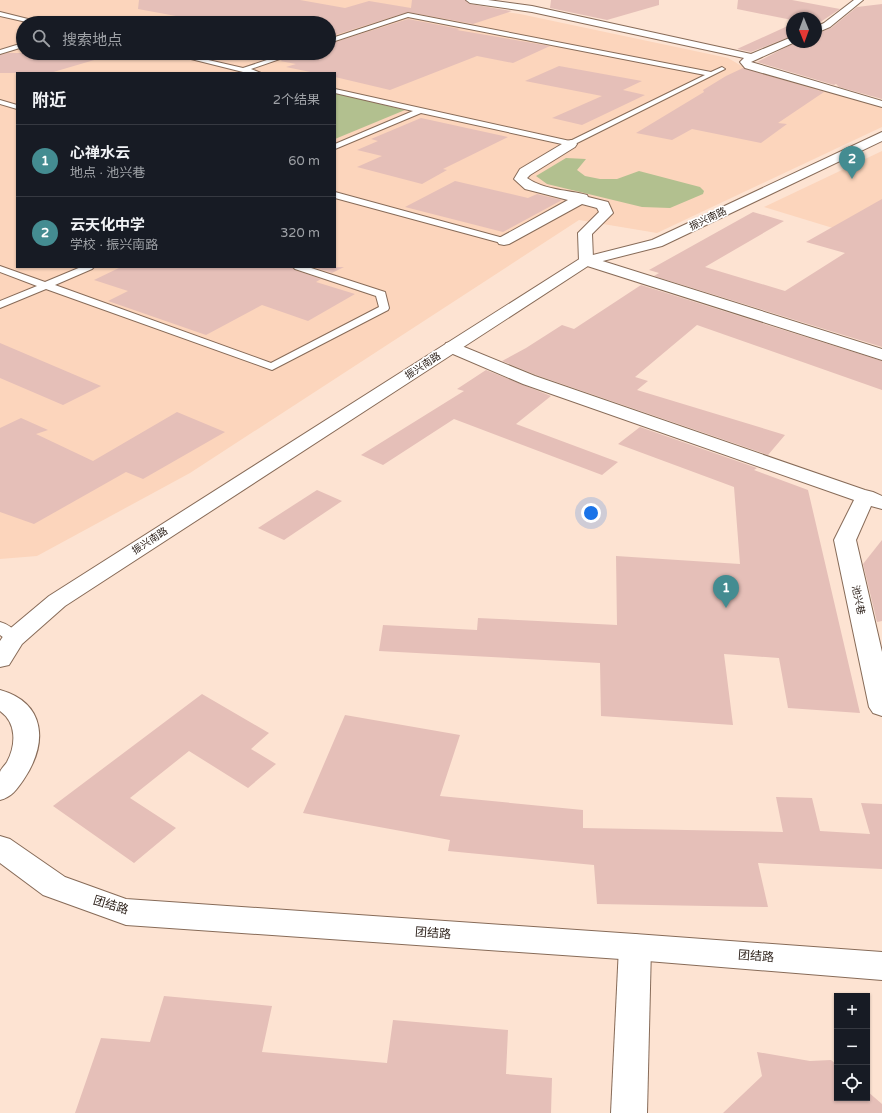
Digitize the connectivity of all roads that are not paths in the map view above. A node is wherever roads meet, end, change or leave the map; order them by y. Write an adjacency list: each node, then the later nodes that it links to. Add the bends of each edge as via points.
1 (470, 0): 4 (street)
2 (859, 0): 7 (street)
3 (552, 4): 4 (street)
4 (532, 9): 12 (street)
5 (0, 14): 6 (lane)
6 (16, 18)
7 (822, 27)
8 (336, 39): 18 (lane, via 408,15)
9 (786, 43): 12 (street)
10 (16, 47): 11 (lane)
11 (0, 52)
12 (752, 57): 21 (street, via 745,62 749,66)
13 (200, 60): 16 (lane)
14 (273, 60): 16 (lane)
15 (722, 69): 18 (lane)
16 (243, 70): 17 (lane)
17 (253, 72)
18 (711, 74): 25 (lane)
19 (336, 91): 23 (lane)
20 (0, 102): 22 (lane)
21 (882, 104)
22 (16, 107)
23 (421, 110): 25 (lane); 26 (lane)
24 (882, 136): 30 (street, 振兴南路, via 657,243)
25 (571, 144): 28 (street, via 525,172 520,179 530,186)
26 (336, 147)
27 (336, 195): 29 (lane)
28 (582, 198): 29 (street); 30 (street, via 603,205 606,213 585,233)
29 (504, 241)
30 (586, 260): 36 (street, 振兴南路); 37 (street)
31 (87, 268): 34 (lane)
32 (301, 268): 34 (lane, via 381,294 384,308 272,367)
33 (0, 269): 34 (lane)
34 (45, 286): 35 (lane)
35 (0, 305)
36 (452, 347): 38 (street, via 529,380 632,418); 40 (street, 振兴南路, via 57,601)
37 (882, 355)
38 (874, 500): 43 (street, 池兴巷, via 845,540)
39 (0, 627): 40 (lane)
40 (14, 638): 41 (street, 振兴南路)
41 (0, 659)
42 (0, 699): 44 (street, via 18,712 25,724 27,736 26,751 20,765)
43 (882, 707)
44 (0, 790)
45 (0, 847): 46 (street, 团结路, via 54,886 126,912)
46 (635, 946): 47 (street, 团结路); 48 (street)
47 (882, 966)
48 (629, 1113)

